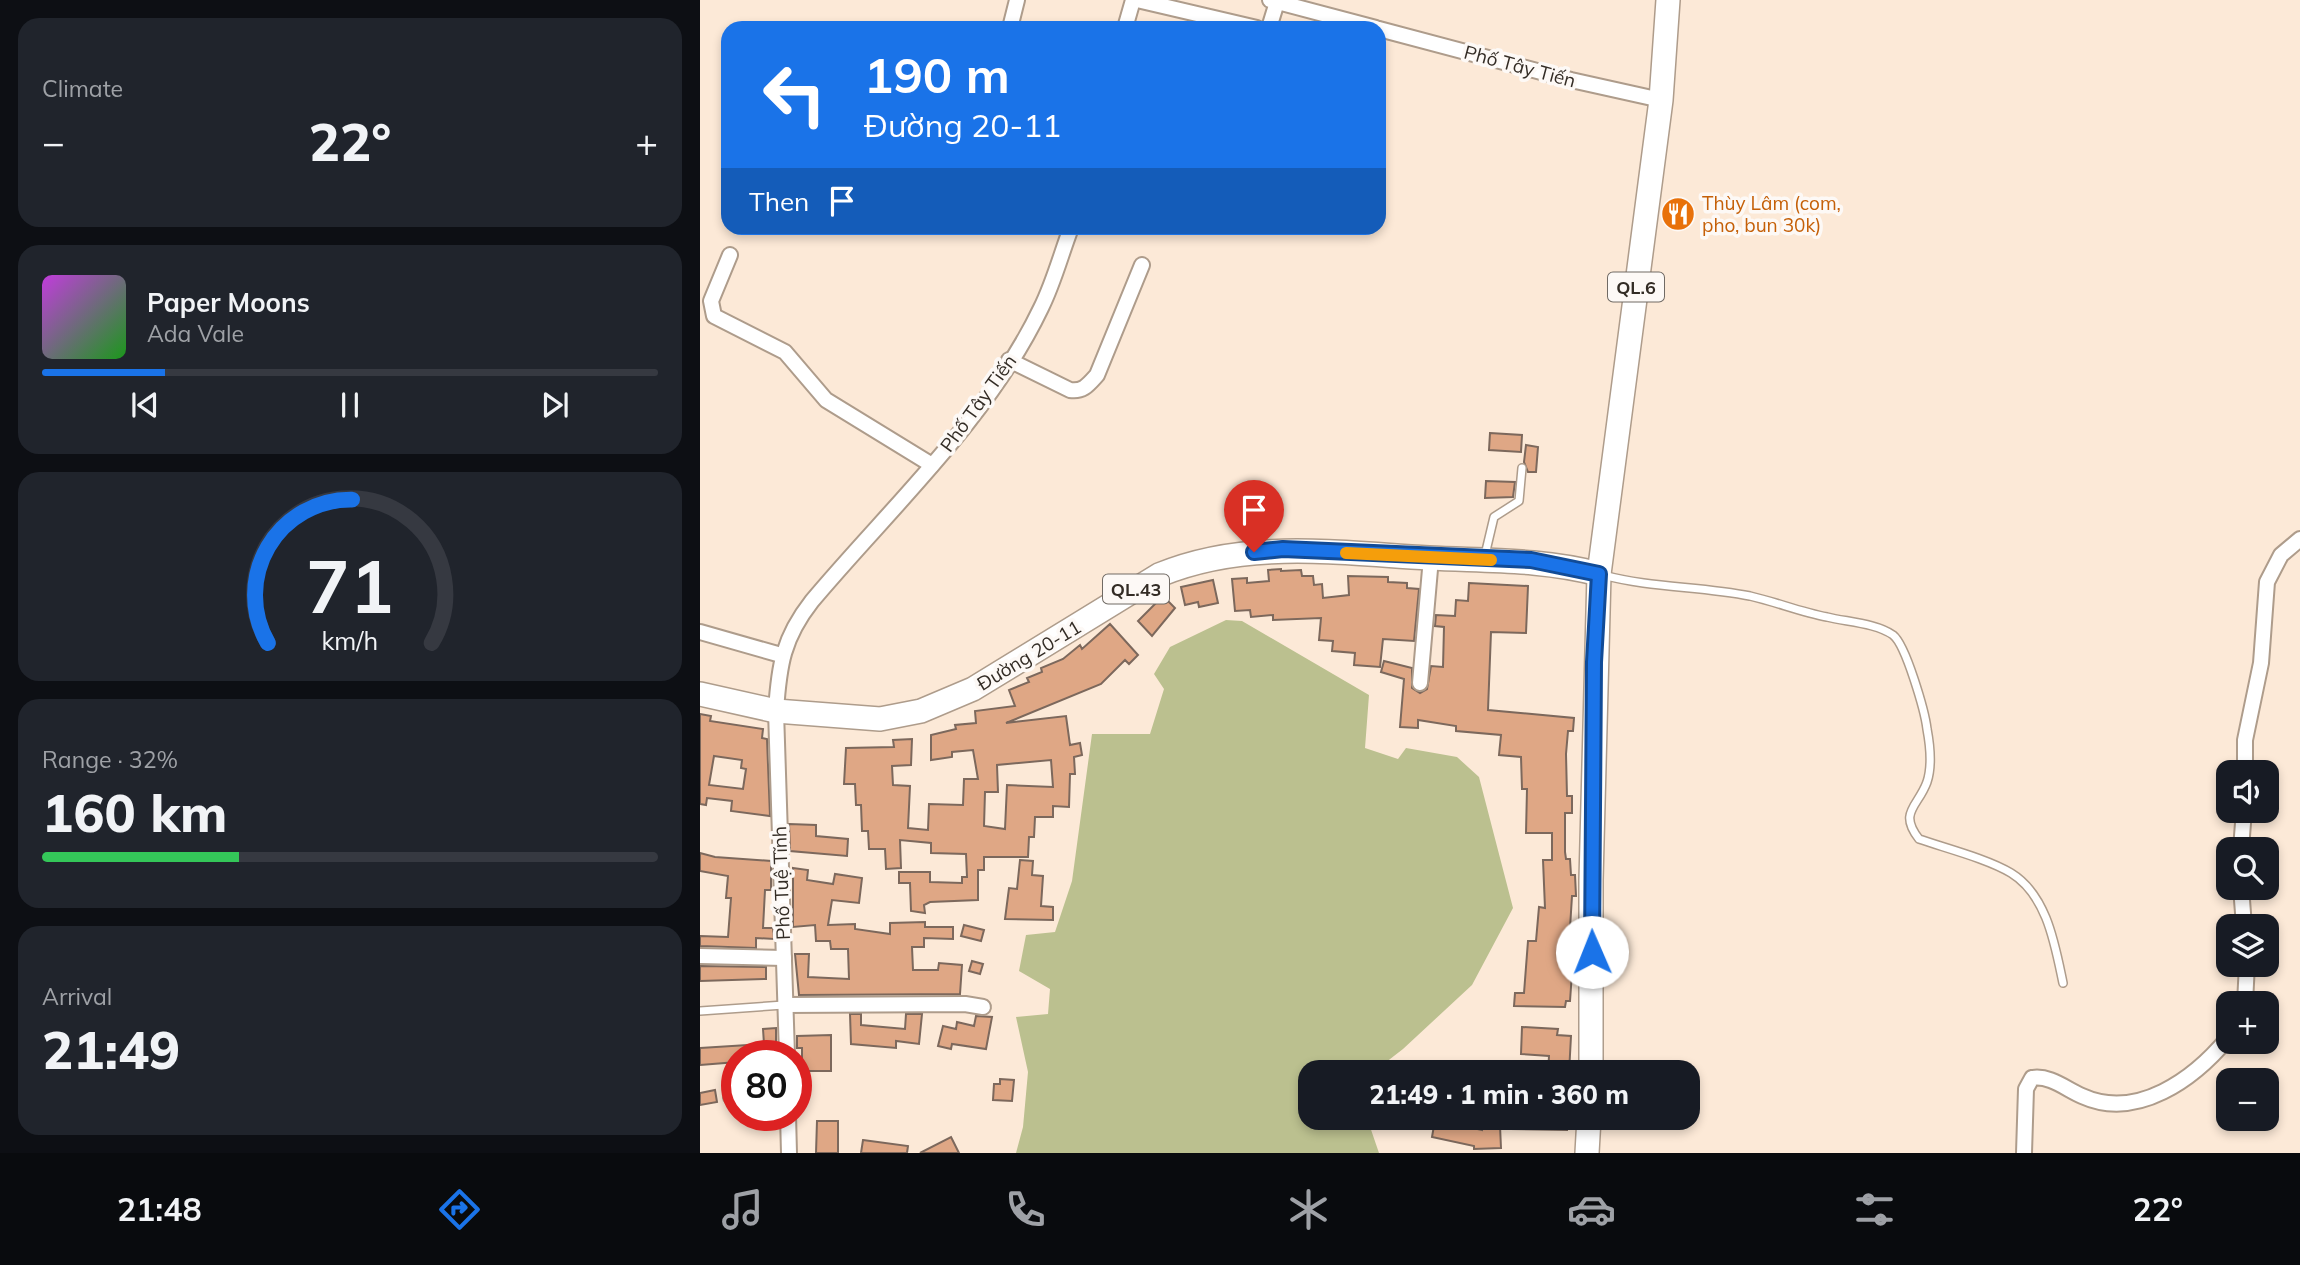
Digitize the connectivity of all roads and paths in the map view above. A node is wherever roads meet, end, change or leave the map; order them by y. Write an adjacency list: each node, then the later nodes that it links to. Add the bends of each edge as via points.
1 (1017, 0): 5 (street)
2 (1135, 0): 6 (street); 7 (street)
3 (1668, 0): 11 (highway, QL.6)
4 (1274, 1): 8 (street); 9 (street, Phố Tây Tiến)
5 (1012, 21)
6 (1128, 21)
7 (1226, 21)
8 (1270, 21)
9 (1351, 21)
10 (1386, 30): 11 (street, Phố Tây Tiến)
11 (1661, 100): 21 (highway, QL.6)
12 (1068, 235): 15 (street, Phố Tây Tiến, via 1041,308)
13 (730, 255): 16 (street, via 711,301 715,316 785,352 826,400)
14 (1142, 265): 15 (street, via 1097,375 1087,386 1070,390)
15 (1009, 360): 16 (street, Phố Tây Tiến, via 990,392)
16 (932, 465): 23 (street, Phố Tây Tiến, via 798,618)
17 (1522, 468): 20 (lane, via 1519,501 1494,517)
18 (2300, 539): 27 (street, via 2281,555 2267,582)
19 (1431, 558): 20 (highway, Đường 20-11 / QL.43); 24 (street); 26 (highway, Đường 20-11 / QL.43, via 1283,549 1199,561 1158,575 950,701 880,719)
20 (1484, 559): 21 (highway, Đường 20-11 / QL.43, via 1560,564)
21 (1599, 574): 30 (lane, via 1751,596 1894,636 1903,648 1927,728 1927,782 1910,813 1909,826 1919,839 2011,873 2036,899 2053,936); 36 (highway, QL.6)
22 (700, 632): 23 (street)
23 (781, 655): 26 (street, Phố Tây Tiến)
24 (1420, 684)
25 (700, 694): 26 (highway, Đường 20-11 / QL.43)
26 (776, 711): 29 (street, Phố Tuệ Tĩnh)
27 (2245, 760)
28 (700, 956): 29 (street)
29 (784, 958): 31 (street, Phố Tuệ Tĩnh)
30 (2063, 984)
31 (785, 1005): 32 (street); 33 (lane); 34 (street, Phố Tuệ Tĩnh)
32 (983, 1007)
33 (700, 1011)
34 (786, 1040)
35 (2216, 1051): 41 (street, via 2198,1071 2174,1086 2122,1103 2094,1101 2047,1078 2032,1078 2026,1089)
36 (1591, 1060)
37 (1588, 1130): 40 (highway)
38 (788, 1131): 39 (street)
39 (789, 1153)
40 (1587, 1153)
41 (2024, 1153)

